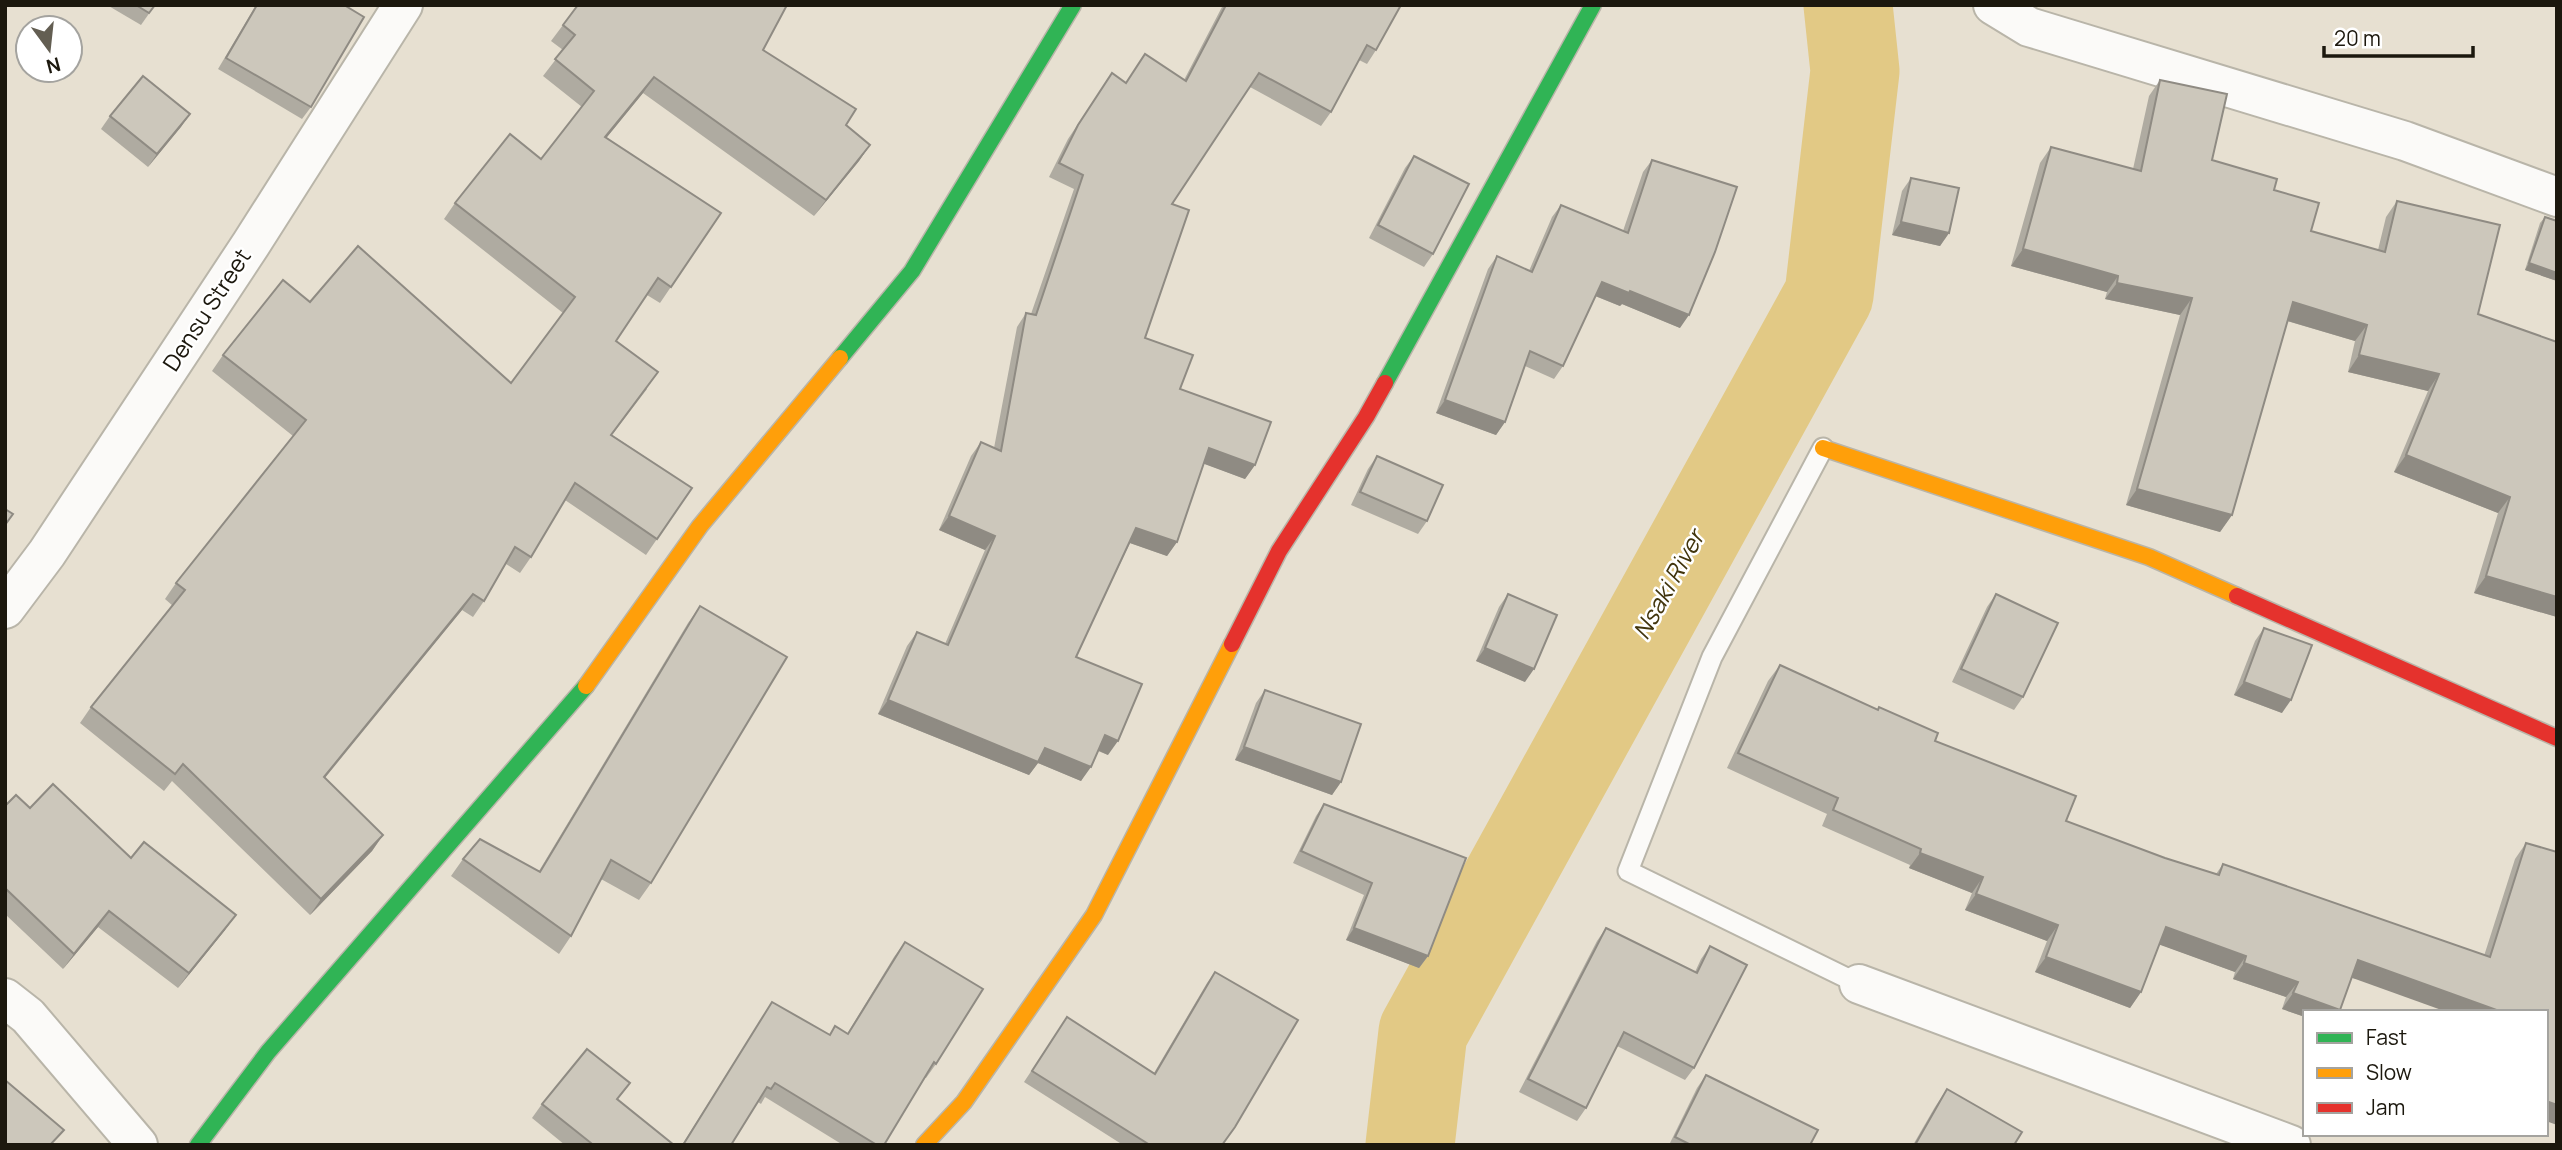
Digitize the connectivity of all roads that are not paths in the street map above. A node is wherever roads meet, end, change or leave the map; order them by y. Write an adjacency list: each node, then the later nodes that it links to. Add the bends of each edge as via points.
1 (403, 5): 7 (street, Densu Street, via 251,244 47,553)
2 (1073, 5): 12 (street, via 912,271 700,526 579,696 268,1052)
3 (1593, 5): 13 (street, via 1366,417 1279,551 1094,915 964,1102)
4 (1993, 5): 5 (street, via 2029,27 2405,141)
5 (2557, 197)
6 (1823, 448): 8 (street, via 2149,557); 9 (lane, via 1712,657 1628,871)
7 (5, 609)
8 (2557, 738)
9 (1859, 984): 14 (street)
10 (5, 998): 11 (street, via 28,1016)
11 (138, 1145)
12 (198, 1145)
13 (924, 1145)
14 (2291, 1145)

